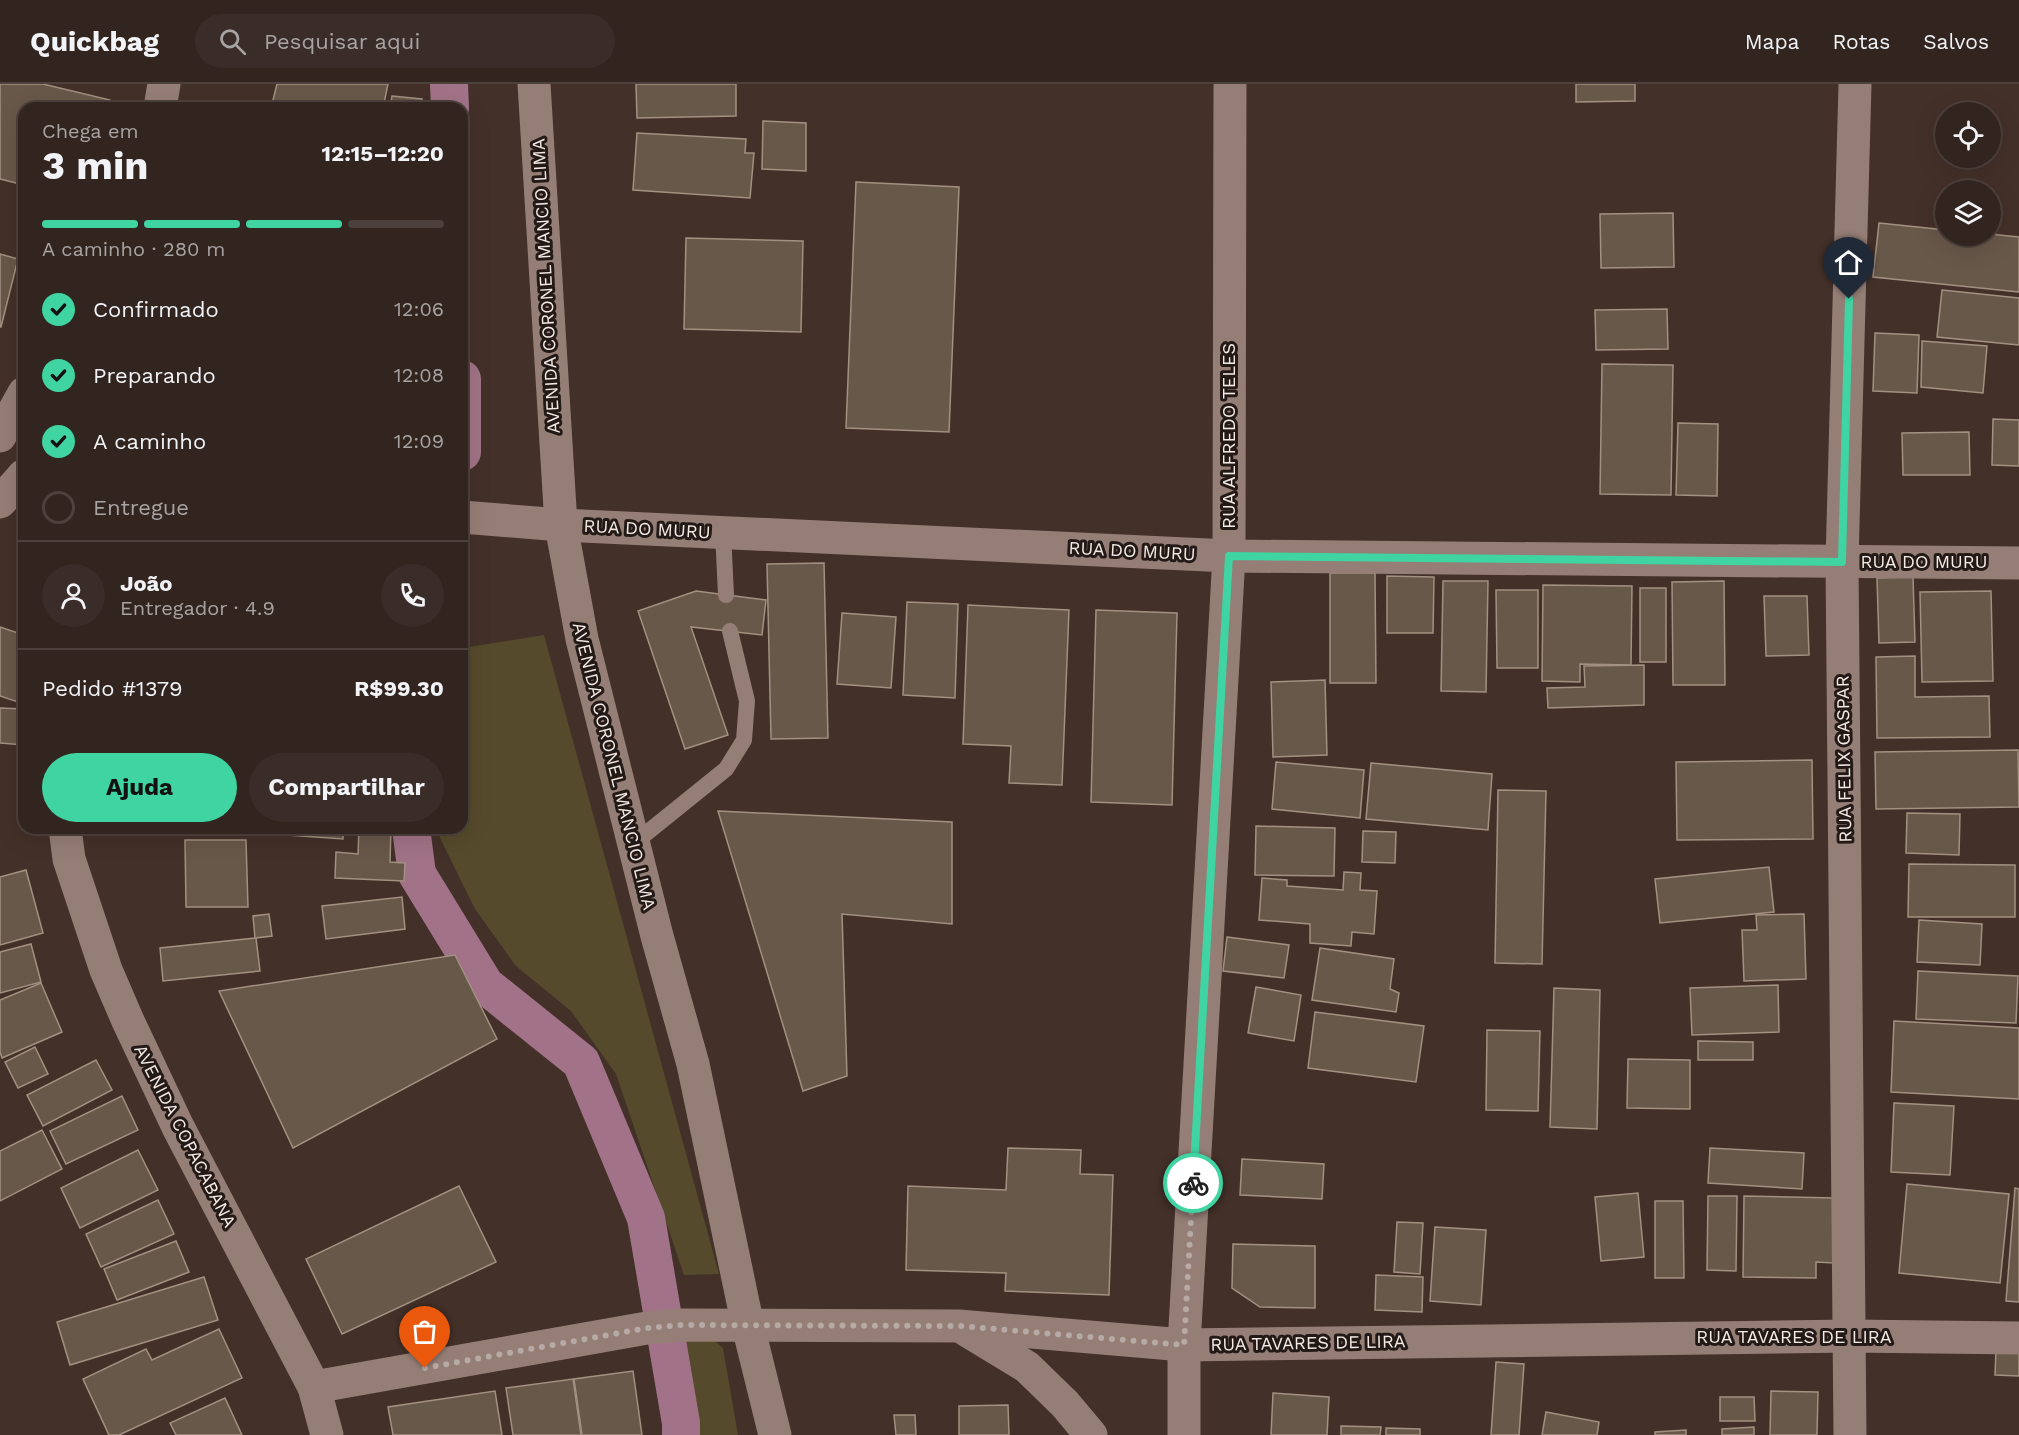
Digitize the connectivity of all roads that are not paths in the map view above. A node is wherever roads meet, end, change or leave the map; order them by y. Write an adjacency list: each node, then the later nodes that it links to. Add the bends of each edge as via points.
1 (164, 84): 5 (street)
2 (534, 84): 9 (street, AVENIDA CORONEL MANCIO LIMA)
3 (1230, 84): 11 (street, RUA ALFREDO TELES)
4 (1856, 84): 12 (street, RUA FELIX GASPAR)
5 (161, 102)
6 (18, 482): 7 (street)
7 (0, 502)
8 (468, 517): 9 (street, RUA DO MURU)
9 (561, 525): 10 (street, RUA DO MURU); 17 (street, AVENIDA CORONEL MANCIO LIMA, via 582,639)
10 (723, 532): 11 (street, RUA DO MURU); 14 (lane)
11 (1229, 556): 12 (street, RUA DO MURU); 22 (street, RUA ALFREDO TELES)
12 (1842, 562): 13 (street, RUA DO MURU); 20 (street, RUA FELIX GASPAR)
13 (2019, 562)
14 (726, 595)
15 (730, 631): 17 (lane, via 747,701 744,740 726,769)
16 (66, 834): 23 (street, AVENIDA COPACABANA, via 79,891 128,1021)
17 (633, 844): 18 (street, AVENIDA CORONEL MANCIO LIMA, via 693,1064)
18 (748, 1326): 19 (street, RUA TAVARES DE LIRA); 23 (street, RUA TAVARES DE LIRA, via 647,1328); 25 (street, AVENIDA CORONEL MANCIO LIMA)
19 (960, 1326): 22 (street, RUA TAVARES DE LIRA); 26 (street, via 1028,1367)
20 (1850, 1336): 21 (street, RUA TAVARES DE LIRA); 22 (street, RUA TAVARES DE LIRA); 28 (street, RUA FELIX GASPAR)
21 (2019, 1338)
22 (1184, 1345): 27 (street, RUA ALFREDO TELES)
23 (314, 1387): 24 (street, AVENIDA COPACABANA)
24 (327, 1435)
25 (775, 1435)
26 (1091, 1435)
27 (1184, 1435)
28 (1850, 1435)

